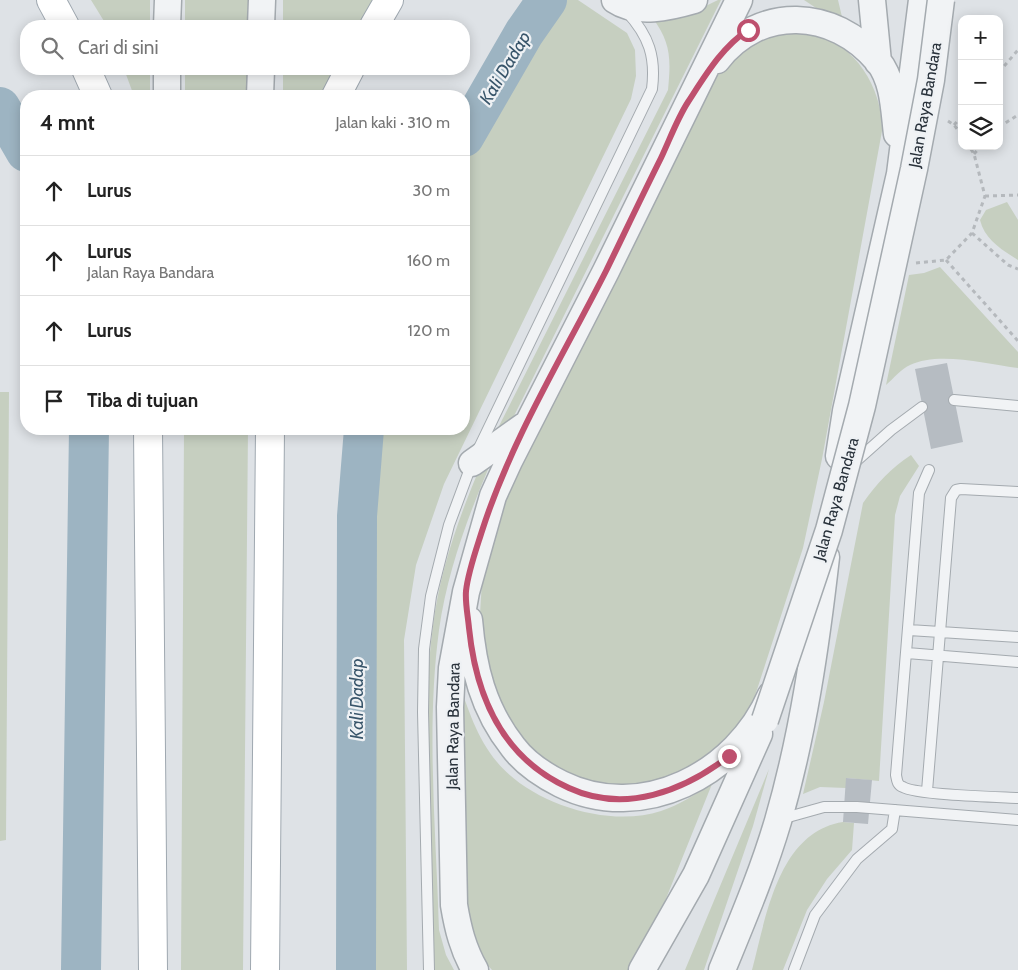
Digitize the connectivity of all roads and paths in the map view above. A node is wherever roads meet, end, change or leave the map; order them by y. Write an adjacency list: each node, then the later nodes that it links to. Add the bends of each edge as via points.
1 (51, 0): 12 (main road)
2 (168, 0): 13 (street)
3 (262, 0): 14 (street)
4 (389, 0): 15 (main road)
5 (694, 0): 11 (street, via 665,8 641,8)
6 (739, 0): 28 (street, Jalan Raya Bandara)
7 (790, 0): 16 (street)
8 (872, 0): 18 (street)
9 (922, 0): 36 (street)
10 (941, 0): 67 (street, Jalan Raya Bandara, bridge, via 931,80 912,178 862,406 829,530 765,720)
11 (618, 2): 50 (lane, via 638,24 652,53 655,67 652,90)
12 (62, 20)
13 (168, 20)
14 (261, 20)
15 (377, 20)
16 (824, 25): 18 (street, via 859,44); 28 (street, via 785,19 748,30 718,58)
17 (1018, 50): 19 (path)
18 (878, 62): 36 (street, via 891,94)
19 (1003, 67)
20 (89, 75): 24 (main road)
21 (167, 75): 25 (street)
22 (261, 75): 26 (street)
23 (347, 75): 27 (main road)
24 (95, 90)
25 (167, 90)
26 (260, 90)
27 (339, 90)
28 (687, 104): 47 (street, Jalan Raya Bandara)
29 (1018, 115): 31 (path)
30 (958, 120): 32 (path)
31 (1003, 124)
32 (954, 125)
33 (972, 150): 35 (path)
34 (978, 150): 35 (path)
35 (974, 154): 38 (path)
36 (900, 174): 41 (street)
37 (1018, 195): 38 (path)
38 (985, 196): 39 (path)
39 (972, 233): 40 (path); 42 (path, via 1008,265)
40 (946, 260): 41 (path); 43 (path)
41 (878, 267): 52 (street, via 846,411)
42 (1018, 269)
43 (1018, 341)
44 (954, 400): 45 (lane)
45 (1018, 406)
46 (922, 407): 52 (lane)
47 (528, 422): 50 (street); 55 (street, Jalan Raya Bandara, via 493,496)
48 (148, 435): 69 (main road)
49 (269, 435): 70 (main road)
50 (472, 463): 71 (lane, via 449,524 432,596 424,649)
51 (929, 470): 56 (lane, via 919,494)
52 (835, 480): 54 (street)
53 (1018, 492): 57 (lane, via 961,489 952,493)
54 (826, 560): 55 (street, via 770,700 755,724 729,756 693,781 656,795 634,798 614,799 572,789 533,766 514,749 486,703 477,680); 66 (street, via 813,661)
55 (466, 592): 72 (street, Jalan Raya Bandara, via 452,668 450,707 454,905 458,931)
56 (909, 630): 57 (lane); 59 (lane)
57 (941, 632): 58 (lane); 60 (lane)
58 (1018, 636)
59 (907, 653): 60 (lane); 62 (lane, via 896,775 898,784 904,788)
60 (938, 656): 61 (lane); 62 (lane)
61 (1018, 662)
62 (928, 791): 63 (lane)
63 (1018, 798)
64 (895, 810): 65 (lane); 66 (lane, via 824,807); 75 (lane, via 892,828 857,859 815,915)
65 (1018, 820)
66 (778, 821): 68 (street)
67 (696, 875): 73 (street, Jalan Raya Bandara); 74 (street)
68 (730, 965)
69 (153, 970)
70 (265, 970)
71 (428, 970)
72 (475, 970)
73 (642, 970)
74 (663, 970)
75 (794, 970)

